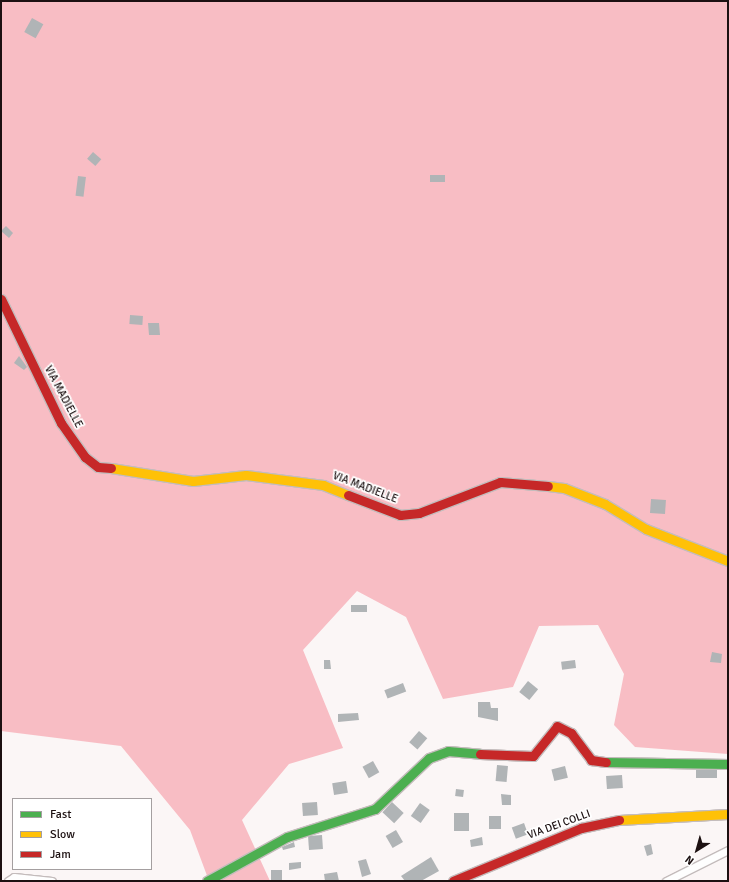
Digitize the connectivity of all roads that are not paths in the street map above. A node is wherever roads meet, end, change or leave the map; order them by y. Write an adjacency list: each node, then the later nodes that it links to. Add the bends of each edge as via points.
1 (1, 299): 2 (street, VIA MADIELLE, via 61,423 85,457 98,467 148,472 193,481 246,475 323,485 400,515 419,513 500,482 564,488 605,504 646,529)
2 (728, 561)
3 (728, 764): 8 (street, via 616,764 591,760 571,733 557,726 533,756 513,758 448,751 429,758 375,809 330,826 287,837)
4 (728, 814): 9 (street, VIA DEI COLLI, via 606,821 581,828)
5 (728, 850): 10 (street)
6 (8, 881): 7 (street, via 14,877)
7 (52, 881)
8 (207, 881)
9 (452, 881)
10 (666, 881)

